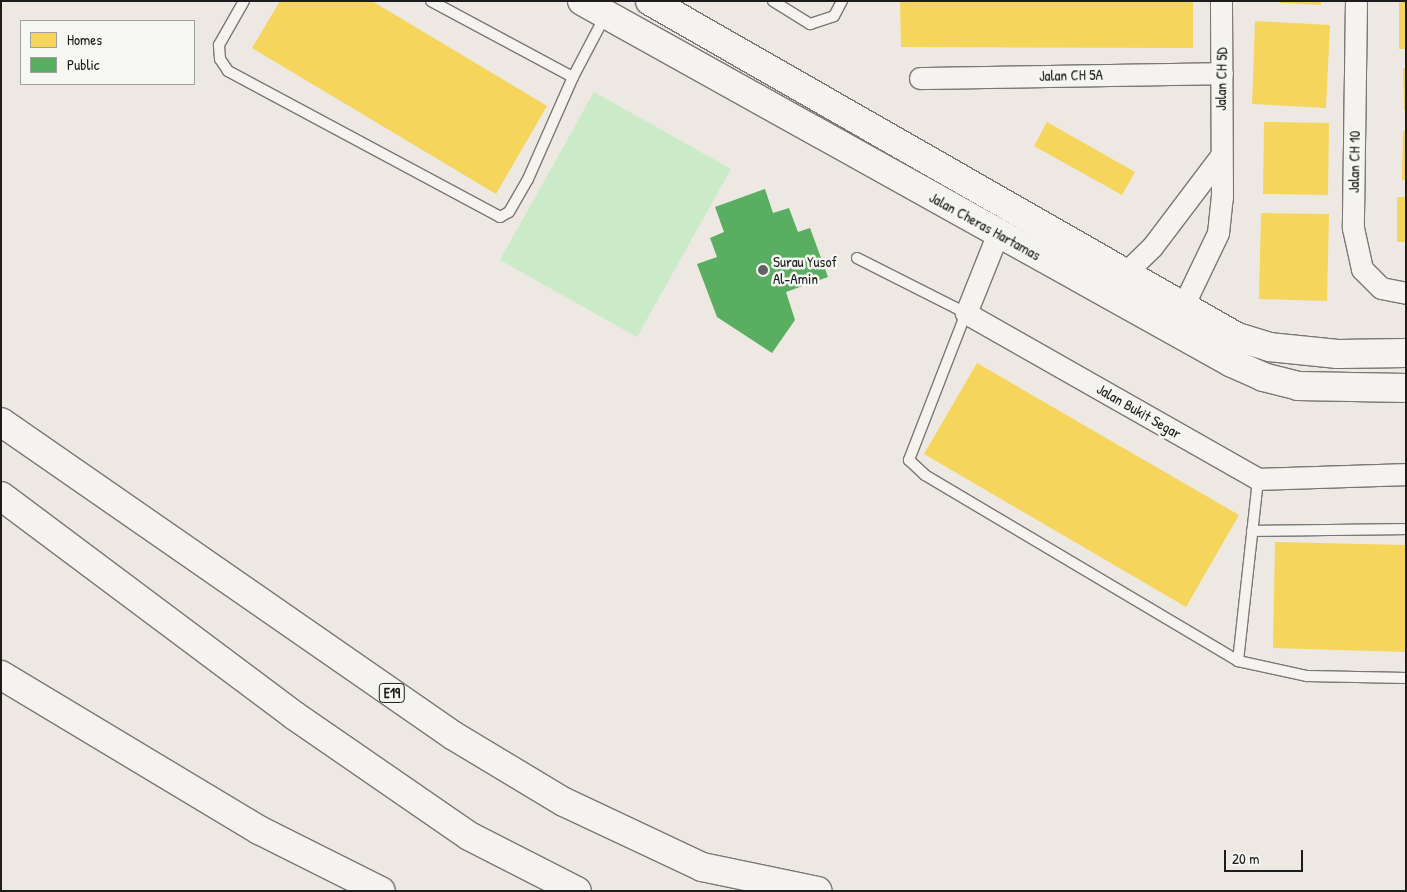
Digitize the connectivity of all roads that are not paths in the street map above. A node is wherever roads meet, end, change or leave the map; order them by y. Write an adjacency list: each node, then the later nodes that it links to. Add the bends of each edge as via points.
1 (244, 1): 11 (lane, via 219,45 220,59 228,71 500,216 509,212 528,179)
2 (431, 1): 11 (lane)
3 (582, 1): 9 (main road, Jalan Cheras Hartamas)
4 (650, 1): 16 (main road, Jalan Cheras Hartamas)
5 (773, 1): 6 (lane, via 810,24 834,16)
6 (842, 1)
7 (1221, 1): 10 (street, Jalan CH 5D)
8 (1356, 1): 17 (street, Jalan CH 10, via 1353,228 1362,269 1381,288)
9 (608, 8): 11 (lane); 14 (main road, Jalan Cheras Hartamas)
10 (1222, 73): 12 (street, Jalan CH 5A); 13 (street, Jalan CH 5D)
11 (573, 77)
12 (920, 78)
13 (1220, 157): 16 (street, via 1152,247); 18 (street, Jalan CH 5D, via 1222,197 1218,234)
14 (998, 233): 19 (street); 21 (main road, Jalan Cheras Hartamas, via 1263,377 1298,386)
15 (857, 258): 19 (lane)
16 (1124, 274): 18 (main road, Jalan Cheras Hartamas)
17 (1406, 293)
18 (1183, 306): 20 (main road, Jalan Cheras Hartamas, via 1237,337 1269,347 1338,354)
19 (966, 313): 24 (street, Jalan Bukit Segar); 28 (lane, via 909,460 925,475)
20 (1406, 353)
21 (1406, 388)
22 (1, 422): 33 (main road, E19, via 454,736 564,802 702,867)
23 (1406, 474): 24 (street)
24 (1258, 479): 27 (lane)
25 (1, 496): 32 (main road, via 295,716 445,820 469,836)
26 (1406, 529): 27 (lane)
27 (1252, 532): 28 (lane)
28 (1238, 661): 30 (lane, via 1307,676)
29 (1, 675): 31 (main road, via 259,830)
30 (1406, 678)
31 (380, 891)
32 (577, 891)
33 (818, 891)

